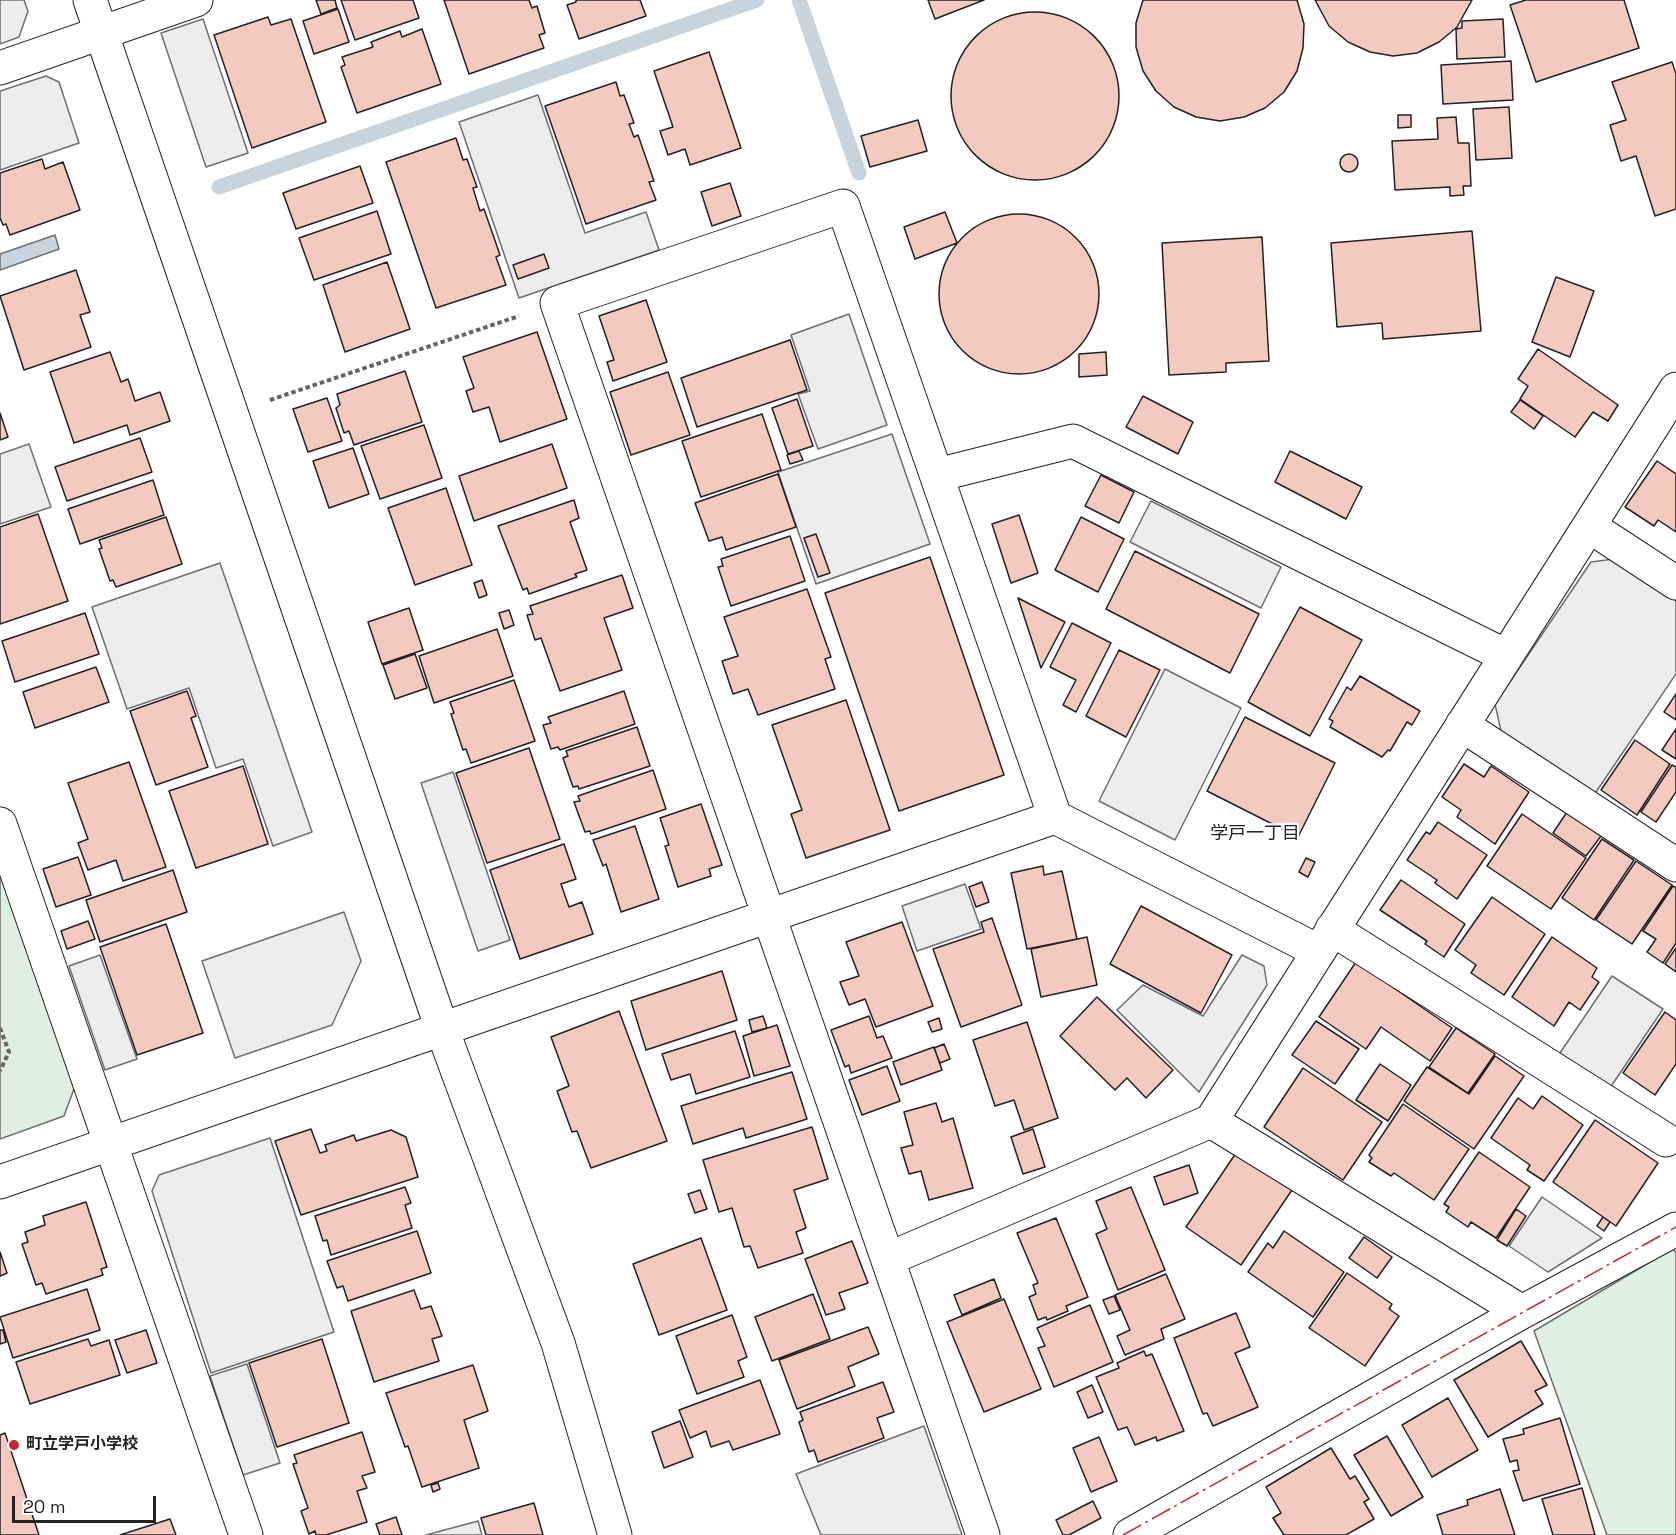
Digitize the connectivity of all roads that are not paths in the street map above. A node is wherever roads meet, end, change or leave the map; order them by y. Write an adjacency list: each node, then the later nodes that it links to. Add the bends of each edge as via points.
1 (90, 0): 3 (street)
2 (196, 0): 3 (street)
3 (102, 33): 4 (street); 16 (street)
4 (0, 68)
5 (1676, 389): 7 (street)
6 (937, 476): 9 (street, via 1073,441); 11 (street); 14 (street, via 843,206 557,303)
7 (1589, 526): 8 (street); 9 (street)
8 (1676, 583)
9 (1506, 656): 10 (street)
10 (1462, 725): 13 (street); 15 (street)
11 (1055, 817): 14 (street); 15 (street)
12 (0, 824): 19 (street)
13 (1676, 864)
14 (769, 916): 16 (street); 22 (street)
15 (1325, 940): 17 (street); 18 (street)
16 (442, 1029): 19 (street); 25 (street, via 558,1343)
17 (1211, 1121): 22 (street); 23 (street)
18 (1673, 1135)
19 (110, 1144): 20 (street); 24 (street)
20 (0, 1182)
21 (1676, 1228): 23 (street)
22 (888, 1259): 26 (street)
23 (1522, 1312): 27 (street)
24 (246, 1535)
25 (615, 1535)
26 (983, 1535)
27 (1130, 1535)

